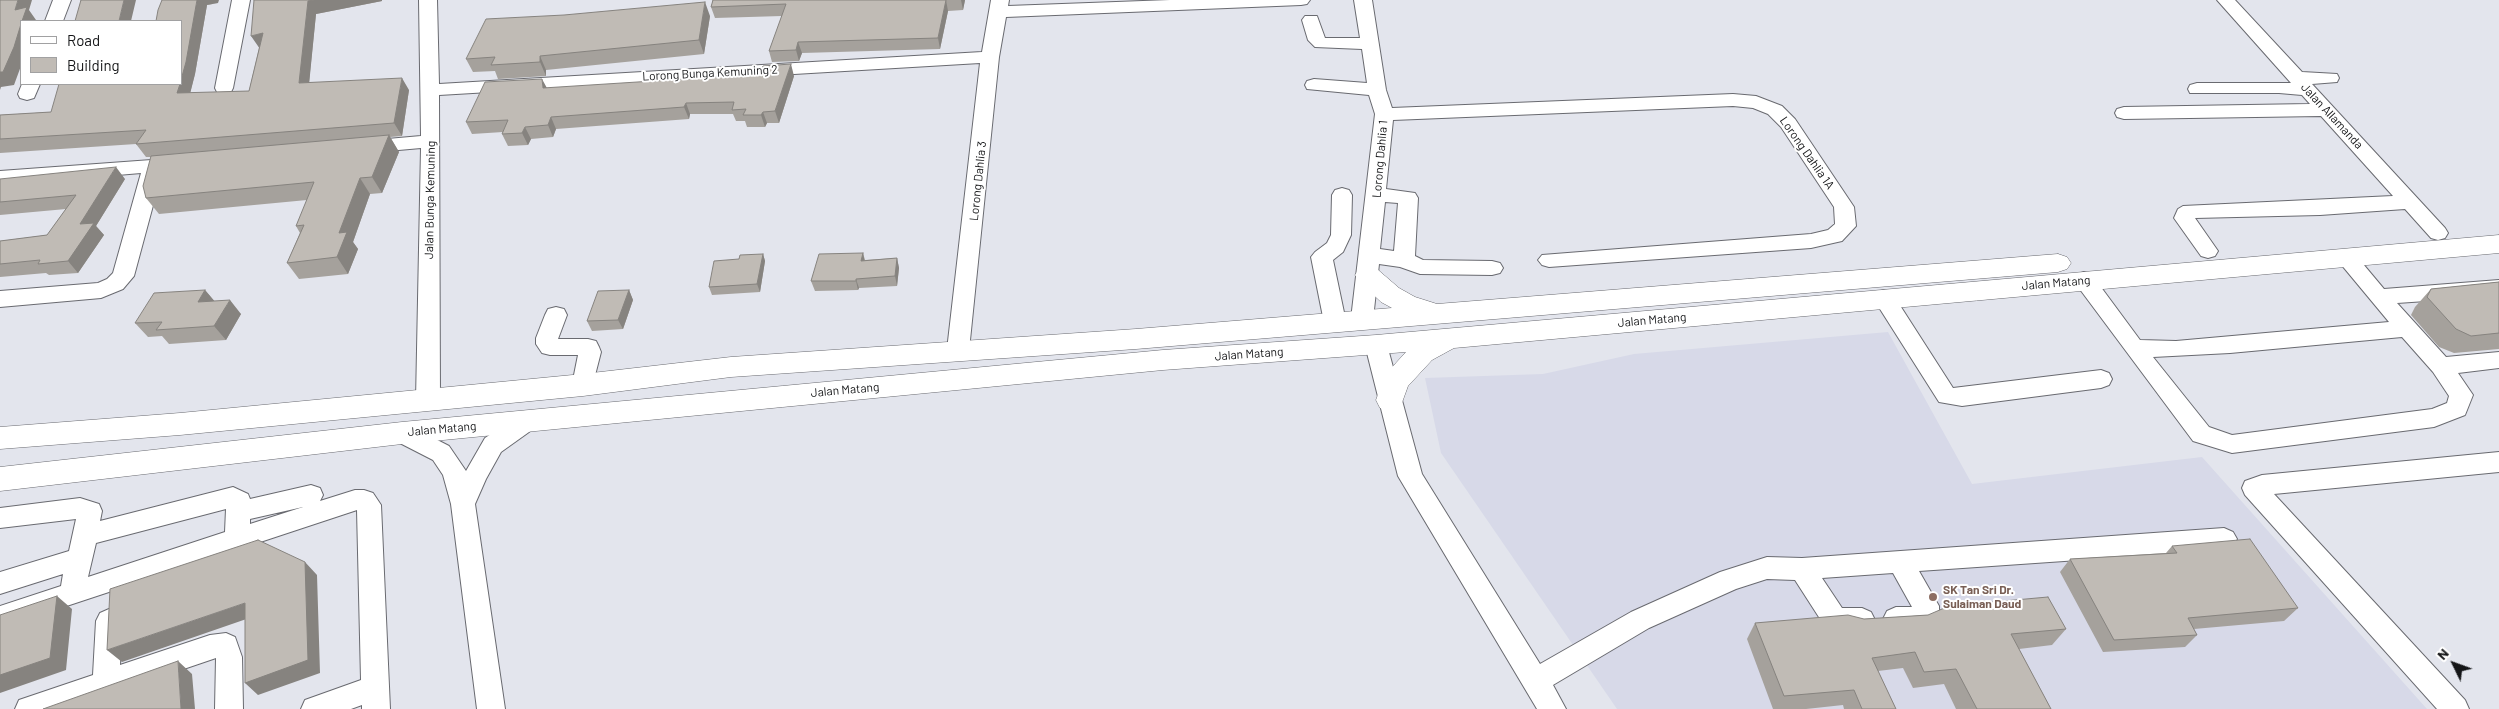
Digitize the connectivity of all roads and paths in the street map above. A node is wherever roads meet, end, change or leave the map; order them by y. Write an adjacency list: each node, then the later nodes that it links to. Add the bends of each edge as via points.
1 (62, 0): 9 (street)
2 (241, 0): 16 (street)
3 (428, 0): 18 (street, Jalan Bunga Kemuning)
4 (1301, 0): 7 (street)
5 (1363, 0): 11 (street, Lorong Dahlia 1)
6 (2226, 0): 14 (street, Jalan Allamanda)
7 (1205, 1): 8 (street)
8 (1000, 6): 12 (street, Lorong Dahlia 3)
9 (54, 20)
10 (1311, 20): 11 (street, via 1321,43)
11 (1370, 44): 19 (street, Lorong Dahlia 1)
12 (990, 57): 18 (street, Lorong Bunga Kemuning 2); 54 (street, Lorong Dahlia 3)
13 (2330, 78): 14 (street)
14 (2302, 84): 17 (street); 20 (street, Jalan Allamanda)
15 (1314, 86): 19 (street)
16 (224, 88)
17 (2197, 89)
18 (430, 90): 23 (street, Jalan Bunga Kemuning)
19 (1377, 90): 22 (street, Lorong Dahlia 1)
20 (2328, 110): 21 (street); 30 (street, Jalan Allamanda)
21 (2124, 113)
22 (1384, 114): 28 (street, Lorong Dahlia 1); 37 (street, Lorong Dahlia 1A, via 1733,100 1756,102 1775,110 1788,123 1844,207 1846,226 1835,236 1811,241)
23 (431, 141): 24 (street); 59 (street, Jalan Bunga Kemuning)
24 (342, 149)
25 (193, 163): 26 (street)
26 (153, 166): 27 (street); 44 (street, via 123,276 116,284 101,290)
27 (0, 178)
28 (1376, 194): 36 (street, via 1408,198); 38 (street, Lorong Dahlia 1)
29 (1342, 195): 48 (street, via 1341,235 1336,247 1322,257)
30 (2410, 202): 32 (street, Jalan Allamanda); 34 (street, via 2190,211 2184,218)
31 (2499, 227): 32 (main road, Jalan Matang)
32 (2438, 233): 34 (main road, Jalan Matang)
33 (2499, 244): 35 (main road, Jalan Matang)
34 (2208, 251): 45 (main road, Jalan Matang)
35 (2346, 258): 40 (main road, Jalan Matang); 42 (street)
36 (1404, 260): 38 (street); 39 (street, via 1420,267)
37 (1549, 260)
38 (1369, 265): 45 (main road, via 1390,295); 47 (street, Lorong Dahlia 1)
39 (1492, 268)
40 (2084, 280): 43 (main road, Jalan Matang); 53 (street)
41 (2499, 288): 42 (street)
42 (2379, 297): 50 (street)
43 (1884, 298): 51 (main road, Jalan Matang); 57 (street, via 1940,388 1951,397)
44 (0, 299)
45 (1436, 314): 47 (main road, Jalan Matang)
46 (556, 315): 58 (street, via 546,338 547,344 550,347 588,346 590,352)
47 (1362, 319): 48 (main road, Jalan Matang)
48 (1335, 322): 49 (main road, Jalan Matang)
49 (1306, 326): 52 (main road, via 1361,326 1373,337); 54 (main road, Jalan Matang)
50 (2405, 329): 53 (street, via 2230,345); 56 (street)
51 (1450, 338): 52 (main road, Jalan Matang); 60 (main road, via 1422,353 1408,367 1395,382)
52 (1376, 345): 60 (street); 61 (main road, Jalan Matang, via 1153,361)
53 (2134, 348): 56 (street, via 2201,434 2232,444 2434,418 2457,409 2461,395)
54 (958, 350): 58 (main road, Jalan Matang, via 731,367)
55 (2499, 360): 56 (street)
56 (2441, 366)
57 (2101, 379)
58 (583, 385): 59 (main road, Jalan Matang)
59 (428, 400): 63 (main road, Jalan Matang)
60 (1390, 400): 80 (street, via 1410,476)
61 (528, 420): 62 (main road, Jalan Matang); 67 (street, via 493,445)
62 (402, 433): 65 (main road, Jalan Matang); 67 (street, via 441,453 454,472)
63 (0, 438)
64 (2499, 462): 87 (street, via 2254,488)
65 (0, 479)
66 (311, 495): 68 (street)
67 (463, 504): 85 (street)
68 (239, 512): 70 (street); 72 (street, via 239,502 233,496)
69 (0, 518): 72 (street, via 86,509 90,511)
70 (238, 538): 75 (street); 81 (street, via 355,500 364,500 369,505)
71 (2224, 539): 73 (street)
72 (82, 547): 76 (street); 77 (street)
73 (1900, 562): 74 (street); 74 (street, via 1926,606 1926,614 1917,618 1854,621 1833,617)
74 (1802, 570): 80 (street, via 1767,568 1729,580 1640,620)
75 (111, 580): 77 (street); 79 (street)
76 (0, 583)
77 (72, 593): 78 (street)
78 (0, 617)
79 (106, 682): 82 (street); 83 (street, via 210,647 226,645)
80 (1534, 682): 86 (street)
81 (375, 698): 84 (street)
82 (29, 709)
83 (229, 709)
84 (315, 709)
85 (492, 709)
86 (1552, 709)
87 (2455, 709)

